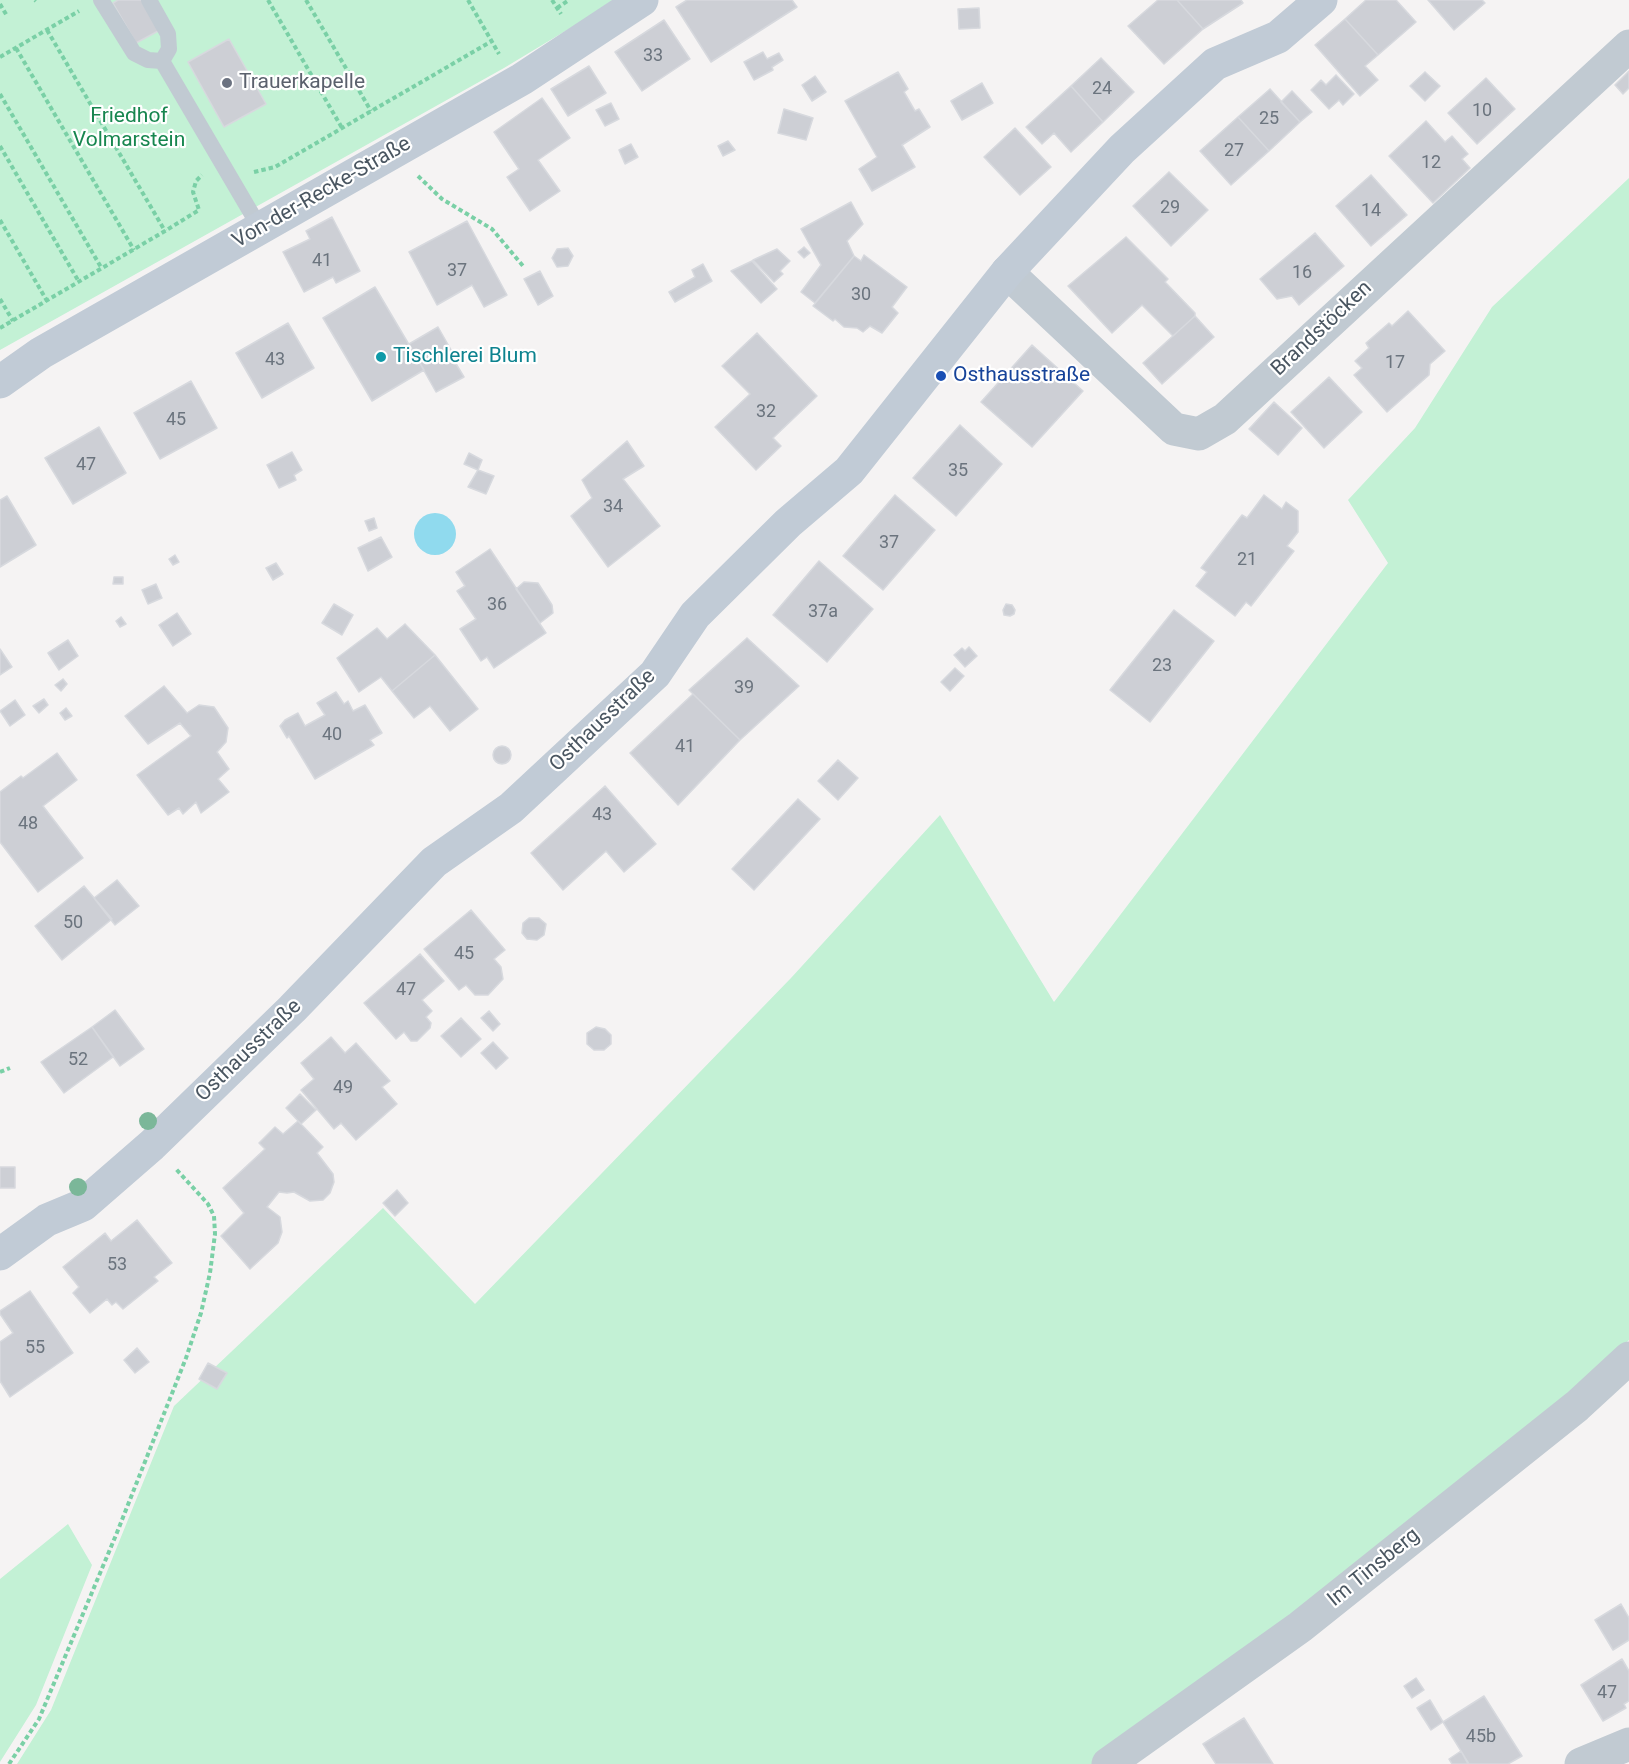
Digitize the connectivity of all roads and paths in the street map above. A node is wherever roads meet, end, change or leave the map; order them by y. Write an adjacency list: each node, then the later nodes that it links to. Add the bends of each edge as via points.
1 (101, 0): 18 (lane, via 134,53)
2 (149, 0): 18 (lane, via 168,34 169,49)
3 (269, 0): 21 (path)
4 (306, 0): 20 (path)
5 (468, 0): 14 (path)
6 (569, 0): 11 (path)
7 (642, 0): 23 (street, Von-der-Recke-Straße, via 522,79)
8 (1320, 0): 30 (street, Osthausstraße, via 1278,37 1215,64 1122,149)
9 (0, 4): 12 (path)
10 (85, 8): 13 (path)
11 (557, 8)
12 (7, 16)
13 (47, 30): 16 (path); 26 (path)
14 (492, 41)
15 (1629, 46): 30 (street, Brandstöcken, via 1225,419 1199,434 1174,429)
16 (16, 48): 17 (path); 27 (path)
17 (0, 57)
18 (162, 61): 25 (lane)
19 (0, 94): 29 (path)
20 (371, 111)
21 (342, 128)
22 (0, 146): 31 (path)
23 (400, 148): 25 (street, Von-der-Recke-Straße); 28 (path, via 412,170 442,199 492,229)
24 (0, 220): 33 (path)
25 (260, 228): 35 (street, Von-der-Recke-Straße, via 42,352)
26 (165, 231)
27 (134, 250)
28 (523, 266)
29 (102, 268)
30 (1006, 272): 38 (street, Osthausstraße, via 849,471 788,523 695,615 655,674 511,808 434,862 292,1010)
31 (79, 282)
32 (0, 299): 34 (path)
33 (47, 301)
34 (13, 321)
35 (0, 382)
36 (10, 1068): 37 (path)
37 (0, 1072)
38 (152, 1145): 39 (street, Osthausstraße, via 83,1205 47,1220); 42 (path, via 214,1215 210,1273 201,1313 116,1535 39,1719)
39 (0, 1254)
40 (1629, 1358): 43 (street, Im Tinsberg, via 1577,1406 1300,1627)
41 (1629, 1744): 44 (street)
42 (9, 1764)
43 (1108, 1764)
44 (1581, 1764)

